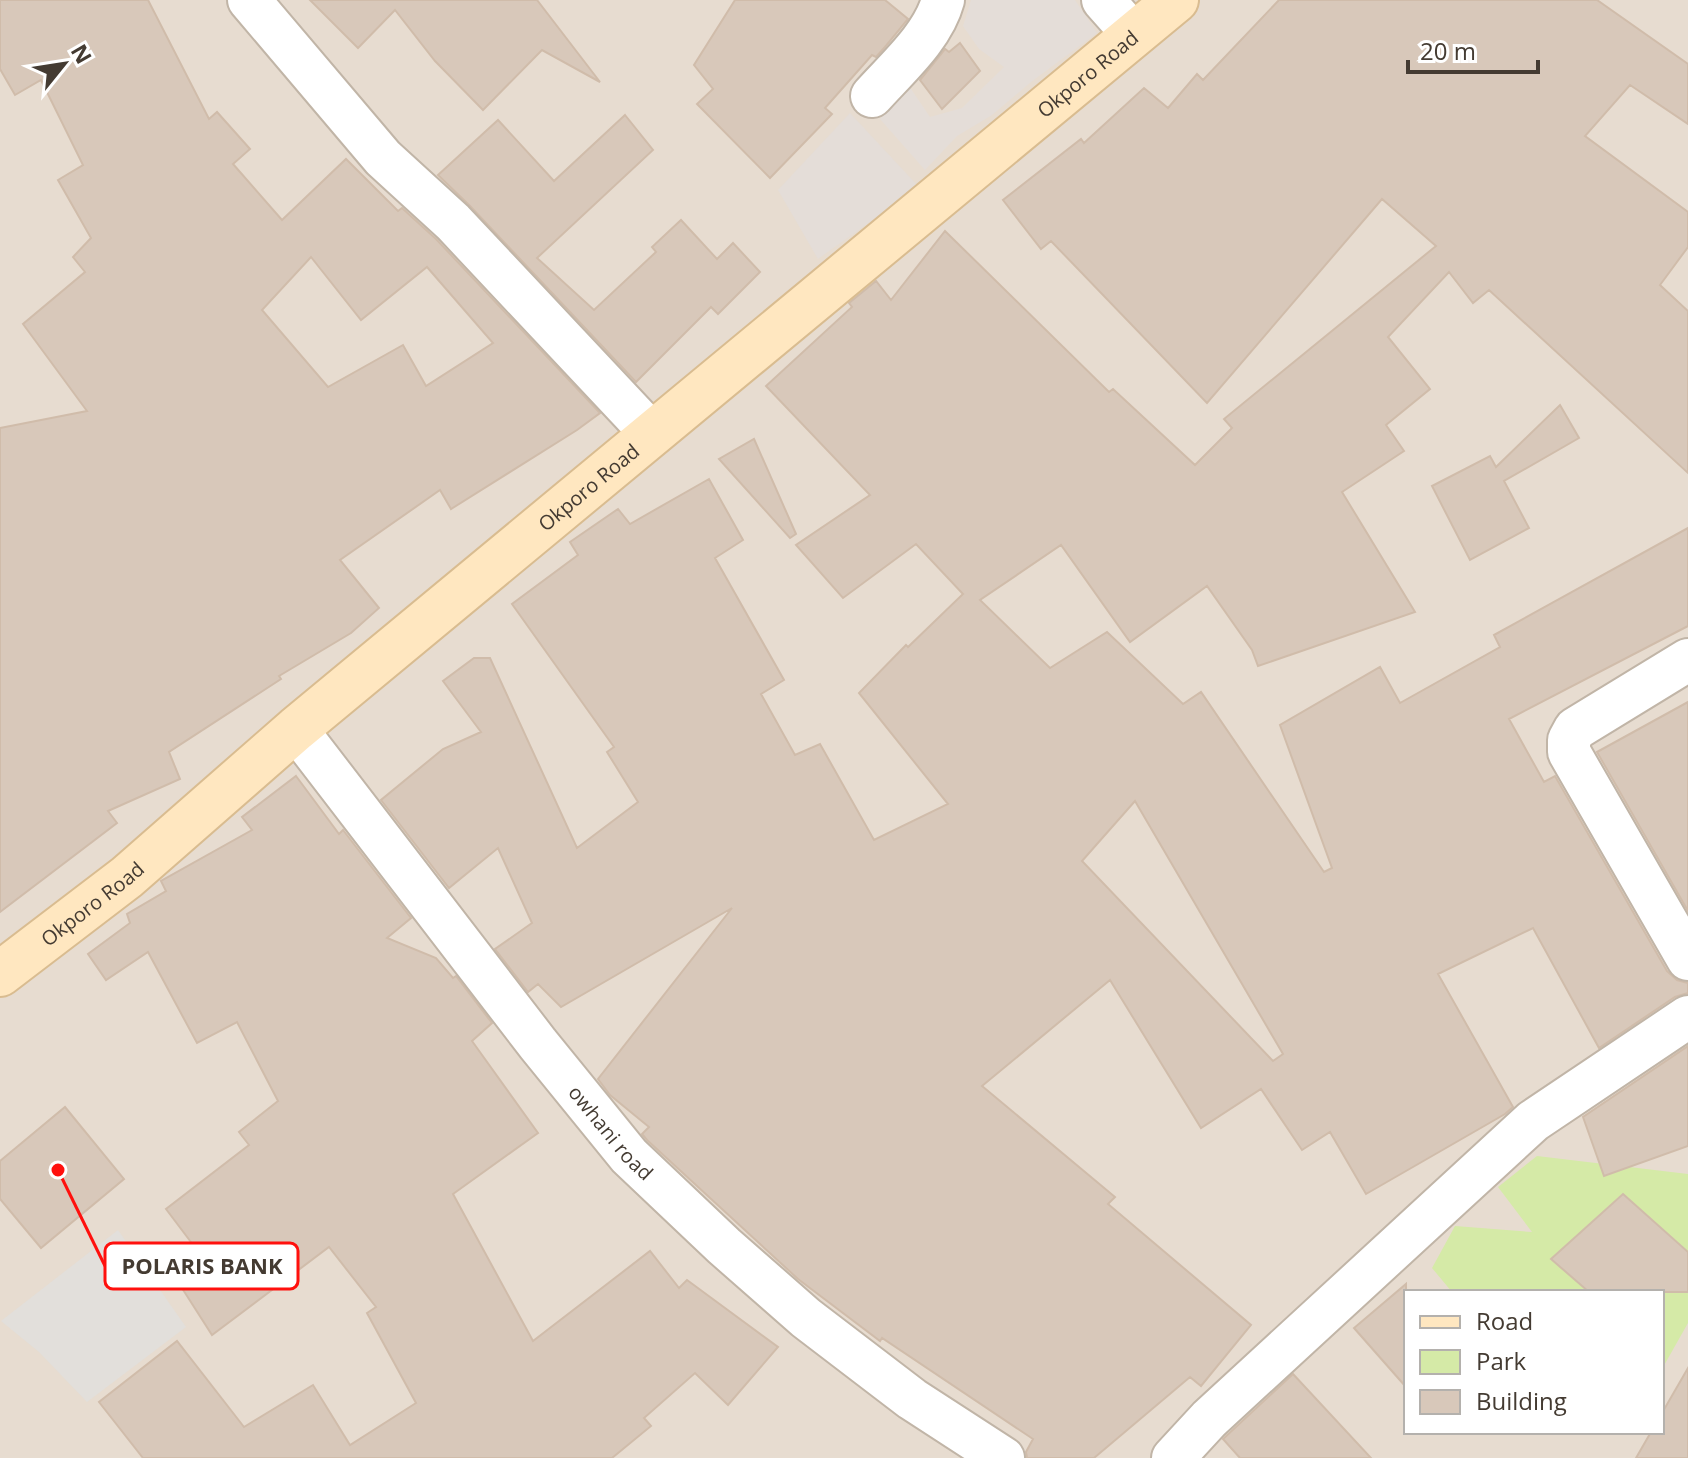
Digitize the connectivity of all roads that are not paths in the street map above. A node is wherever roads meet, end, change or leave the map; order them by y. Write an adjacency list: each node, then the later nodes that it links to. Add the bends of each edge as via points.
1 (249, 0): 7 (street, via 383,158 453,222)
2 (943, 0): 6 (street, via 921,40)
3 (1103, 0): 5 (street)
4 (1176, 0): 5 (main road, Okporo Road)
5 (1134, 35): 7 (main road, Okporo Road)
6 (872, 96)
7 (652, 434): 9 (main road, Okporo Road)
8 (1688, 660): 10 (street, via 1575,729 1569,740 1569,752)
9 (296, 729): 11 (main road, Okporo Road, via 127,877); 13 (street, owhani road, via 629,1156 806,1318 912,1399)
10 (1688, 959)
11 (0, 974)
12 (1688, 1017): 14 (street, via 1533,1121)
13 (1003, 1458)
14 (1173, 1458)

